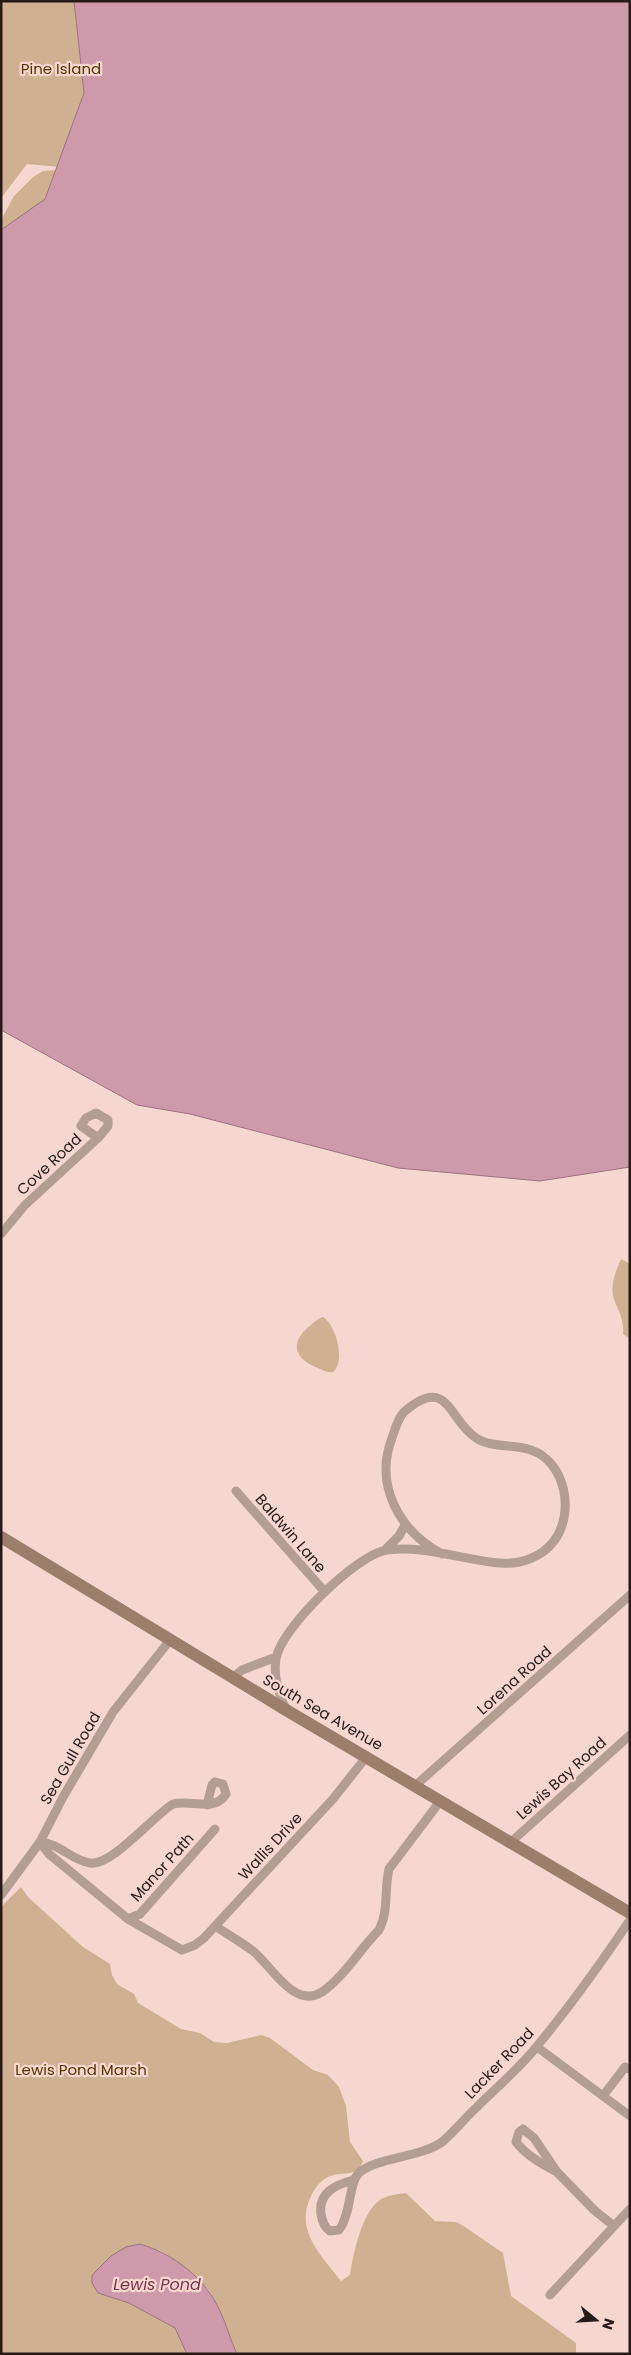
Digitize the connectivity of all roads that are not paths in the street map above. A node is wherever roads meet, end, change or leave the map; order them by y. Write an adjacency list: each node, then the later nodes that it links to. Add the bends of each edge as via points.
1 (98, 1138): 2 (street, Cove Road, via 25,1205)
2 (1, 1234)
3 (236, 1491): 8 (street, Baldwin Lane)
4 (405, 1525): 6 (street); 7 (street, via 424,1545); 7 (street, via 390,1495 386,1464 388,1449 401,1415 423,1399 442,1400 456,1413 469,1434 479,1440 534,1451 556,1471 565,1491 563,1522 553,1543 534,1557 508,1564)
5 (1, 1536): 10 (street, South Sea Avenue)
6 (385, 1550): 7 (street); 8 (street, via 367,1557)
7 (442, 1554)
8 (325, 1592): 11 (street, via 291,1631)
9 (630, 1595): 16 (street, Lorena Road)
10 (170, 1640): 12 (street, South Sea Avenue); 20 (street, Sea Gull Road, via 112,1712)
11 (276, 1657): 12 (street, via 242,1670); 13 (street, via 277,1687)
12 (232, 1678): 13 (street, South Sea Avenue)
13 (286, 1710): 15 (street, South Sea Avenue)
14 (630, 1735): 21 (street, Lewis Bay Road)
15 (366, 1756): 16 (street, South Sea Avenue); 26 (street, Wallis Drive, via 333,1799)
16 (416, 1785): 17 (street, South Sea Avenue)
17 (440, 1800): 21 (street, South Sea Avenue); 26 (street, via 390,1870 384,1920 379,1930 333,1982 316,1995 303,1995 284,1985 254,1952)
18 (207, 1805): 20 (street, via 173,1804 110,1857 94,1864 50,1843)
19 (214, 1829): 24 (street, Manor Path, via 140,1914)
20 (40, 1842): 22 (street, Sea Gull Road); 24 (street, via 49,1854)
21 (511, 1842): 23 (street, South Sea Avenue)
22 (1, 1895)
23 (630, 1913)
24 (128, 1919): 26 (street, Wallis Drive, via 182,1950 204,1938)
25 (630, 1920): 27 (street, Lacker Road)
26 (215, 1926)
27 (537, 2047): 29 (street); 32 (street, Lacker Road, via 438,2144 416,2154 368,2167)
28 (630, 2069): 29 (street, via 625,2067 619,2072)
29 (603, 2096): 30 (street)
30 (630, 2116)
31 (557, 2172): 31 (street, via 520,2147 516,2142 519,2132 530,2133); 34 (street)
32 (353, 2180): 32 (street, Lacker Road, via 335,2186 326,2192 322,2200 322,2220 330,2231 339,2230 342,2226 352,2197)
33 (630, 2208): 34 (street)
34 (614, 2226): 35 (street)
35 (550, 2295)

